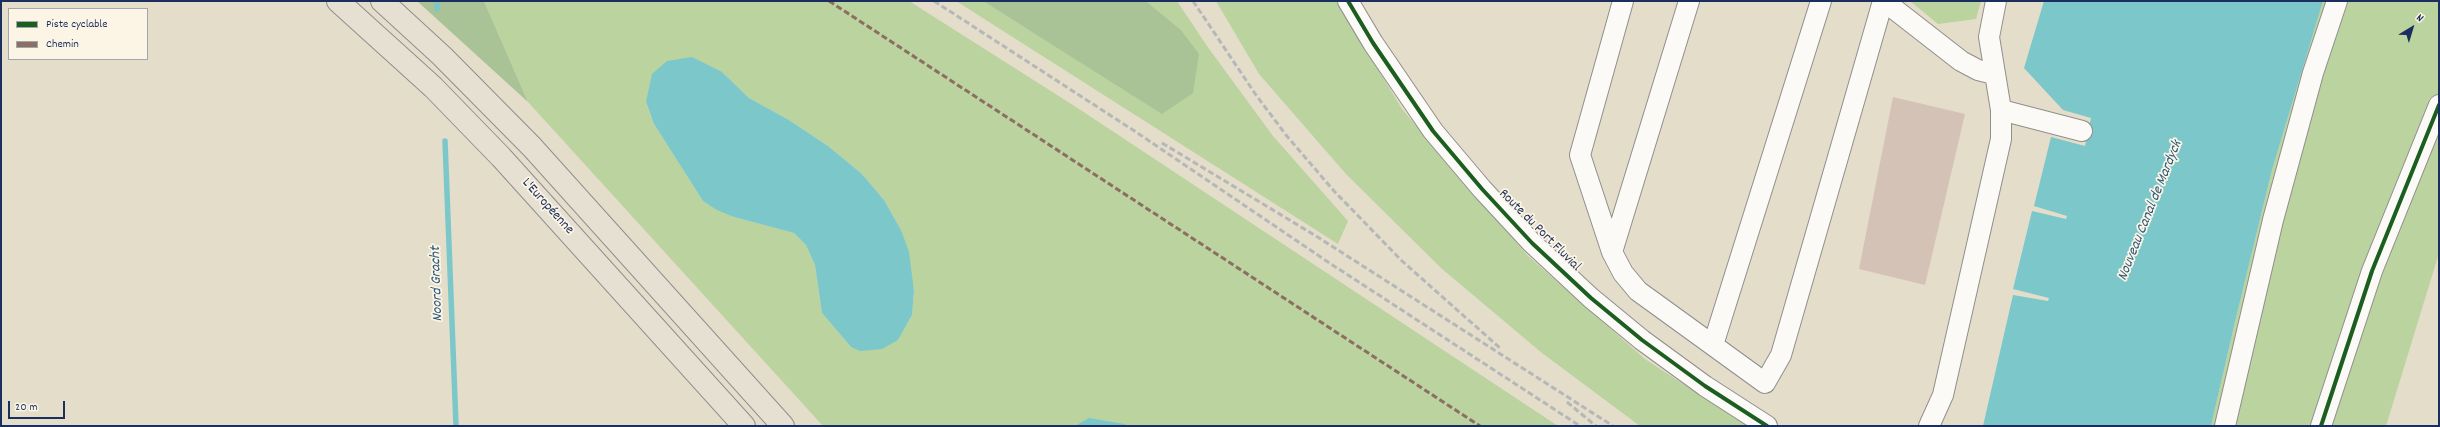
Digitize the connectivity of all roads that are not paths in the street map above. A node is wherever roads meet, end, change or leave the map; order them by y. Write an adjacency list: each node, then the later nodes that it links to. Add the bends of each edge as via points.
1 (338, 1): 17 (highway, L'Européenne, via 428,83 501,156)
2 (382, 1): 18 (highway, L'Européenne, via 505,119)
3 (1348, 1): 19 (street, Route du Port Fluvial, via 1401,85 1437,135 1532,242 1591,298 1642,340 1705,386)
4 (1624, 1): 15 (street, via 1580,155 1580,162)
5 (1689, 1): 15 (street)
6 (1821, 1): 16 (street)
7 (1884, 1): 10 (street, via 1961,61 1978,70); 16 (street, via 1778,362 1765,383)
8 (1996, 1): 10 (street, via 1989,37)
9 (2337, 1): 21 (street, via 2313,73 2273,220)
10 (1994, 74): 12 (street)
11 (2439, 105): 14 (street)
12 (2000, 110): 13 (street); 20 (street, via 1998,153 1943,395)
13 (2082, 131)
14 (2432, 140): 22 (street, via 2358,308)
15 (1612, 252): 16 (street, via 1623,273 1638,291)
16 (1713, 345)
17 (744, 426)
18 (783, 426)
19 (1767, 426)
20 (1929, 426)
21 (2225, 426)
22 (2321, 426)

